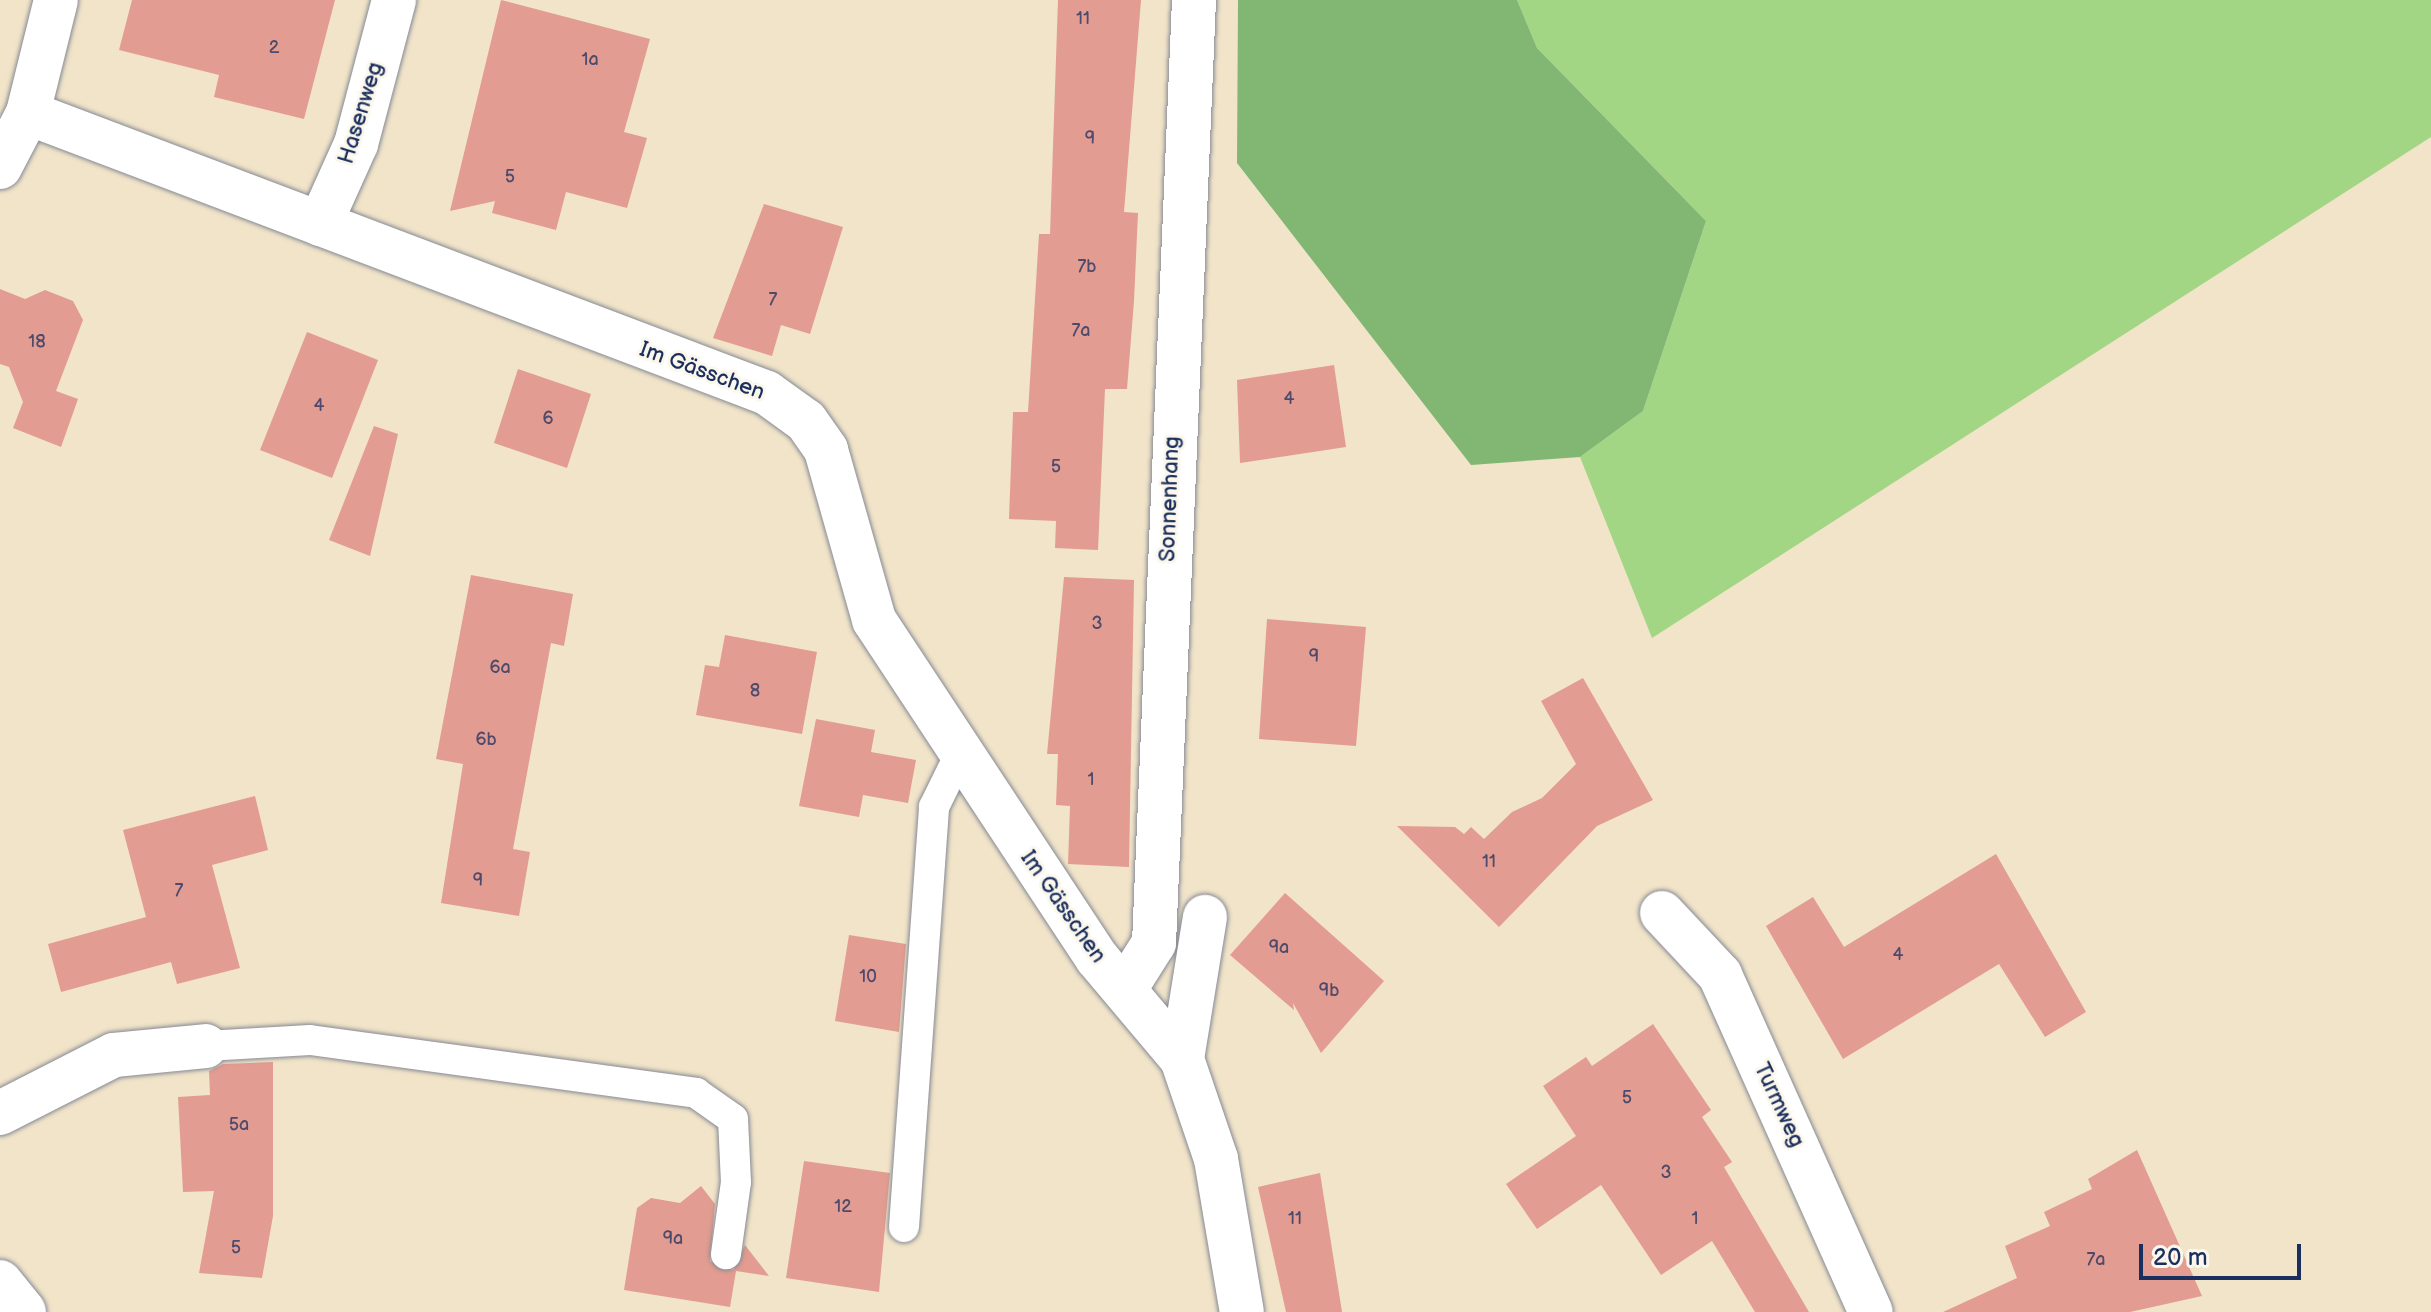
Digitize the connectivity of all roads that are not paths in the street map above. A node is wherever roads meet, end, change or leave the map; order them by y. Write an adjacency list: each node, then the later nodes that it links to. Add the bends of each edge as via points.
1 (56, 0): 4 (street)
2 (394, 0): 6 (street, Hasenweg, via 356,144)
3 (1194, 0): 10 (street, Sonnenhang, via 1154,943)
4 (28, 113): 5 (street); 6 (street, Im Gässchen)
5 (0, 167)
6 (320, 224): 7 (street, Im Gässchen, via 767,393 806,421 826,450 874,620)
7 (958, 758): 10 (street, Im Gässchen); 14 (lane, via 934,807)
8 (1662, 913): 19 (street, Turmweg, via 1720,975)
9 (1205, 917): 12 (street, Im Gässchen)
10 (1125, 989): 12 (street, Im Gässchen)
11 (206, 1046): 13 (street, via 114,1055); 15 (lane, via 310,1040 696,1093 733,1119 736,1182)
12 (1182, 1059): 18 (street, Im Gässchen, via 1216,1159)
13 (0, 1113)
14 (904, 1227)
15 (726, 1254)
16 (0, 1282): 17 (street)
17 (24, 1312)
18 (1242, 1312)
19 (1871, 1312)

